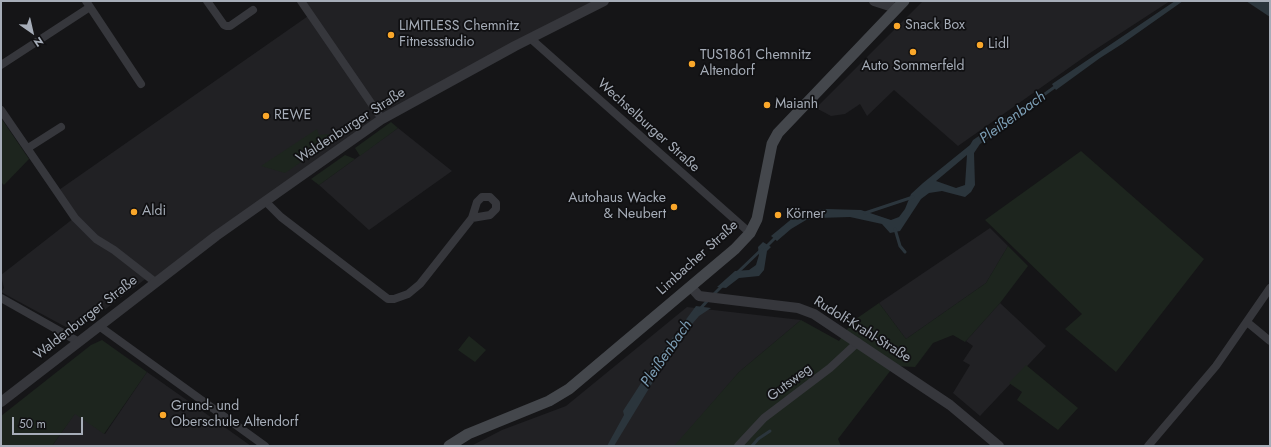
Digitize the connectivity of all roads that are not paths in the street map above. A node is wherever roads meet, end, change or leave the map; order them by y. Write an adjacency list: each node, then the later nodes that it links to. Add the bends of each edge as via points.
1 (207, 1): 7 (street, via 226,26 230,26)
2 (301, 1): 12 (street)
3 (604, 1): 8 (street, Waldenburger Straße)
4 (874, 1): 6 (street)
5 (88, 4): 9 (street); 10 (street)
6 (900, 5): 17 (main road, Limbacher Straße, via 778,133 772,144 757,219)
7 (253, 10)
8 (530, 38): 12 (street, Waldenburger Straße); 17 (street, Wechselburger Straße)
9 (1, 65)
10 (141, 84)
11 (1, 110): 14 (street)
12 (382, 119): 15 (street, Waldenburger Straße)
13 (61, 127): 14 (street)
14 (28, 148): 18 (street, via 75,218 96,239)
15 (265, 201): 16 (street, via 280,217 388,299 402,298 414,290); 18 (street, Waldenburger Straße)
16 (472, 218)
17 (750, 233): 19 (main road, Limbacher Straße)
18 (155, 282): 23 (street, Waldenburger Straße)
19 (691, 287): 26 (street, Rudolf-Krahl-Straße, via 699,296 798,308 814,314); 29 (main road, Limbacher Straße, via 569,389 549,401 468,434)
20 (1270, 288): 22 (street)
21 (1, 298): 25 (street)
22 (1247, 322): 24 (street); 32 (street, via 1216,366)
23 (99, 326): 25 (street, Waldenburger Straße); 28 (street)
24 (1270, 341)
25 (79, 342): 27 (street, Waldenburger Straße)
26 (858, 342): 30 (street, Gutsweg, via 830,368 764,418); 31 (street, Rudolf-Krahl-Straße, via 950,405)
27 (1, 402)
28 (265, 446)
29 (449, 446)
30 (738, 446)
31 (999, 446)
32 (1148, 446)

